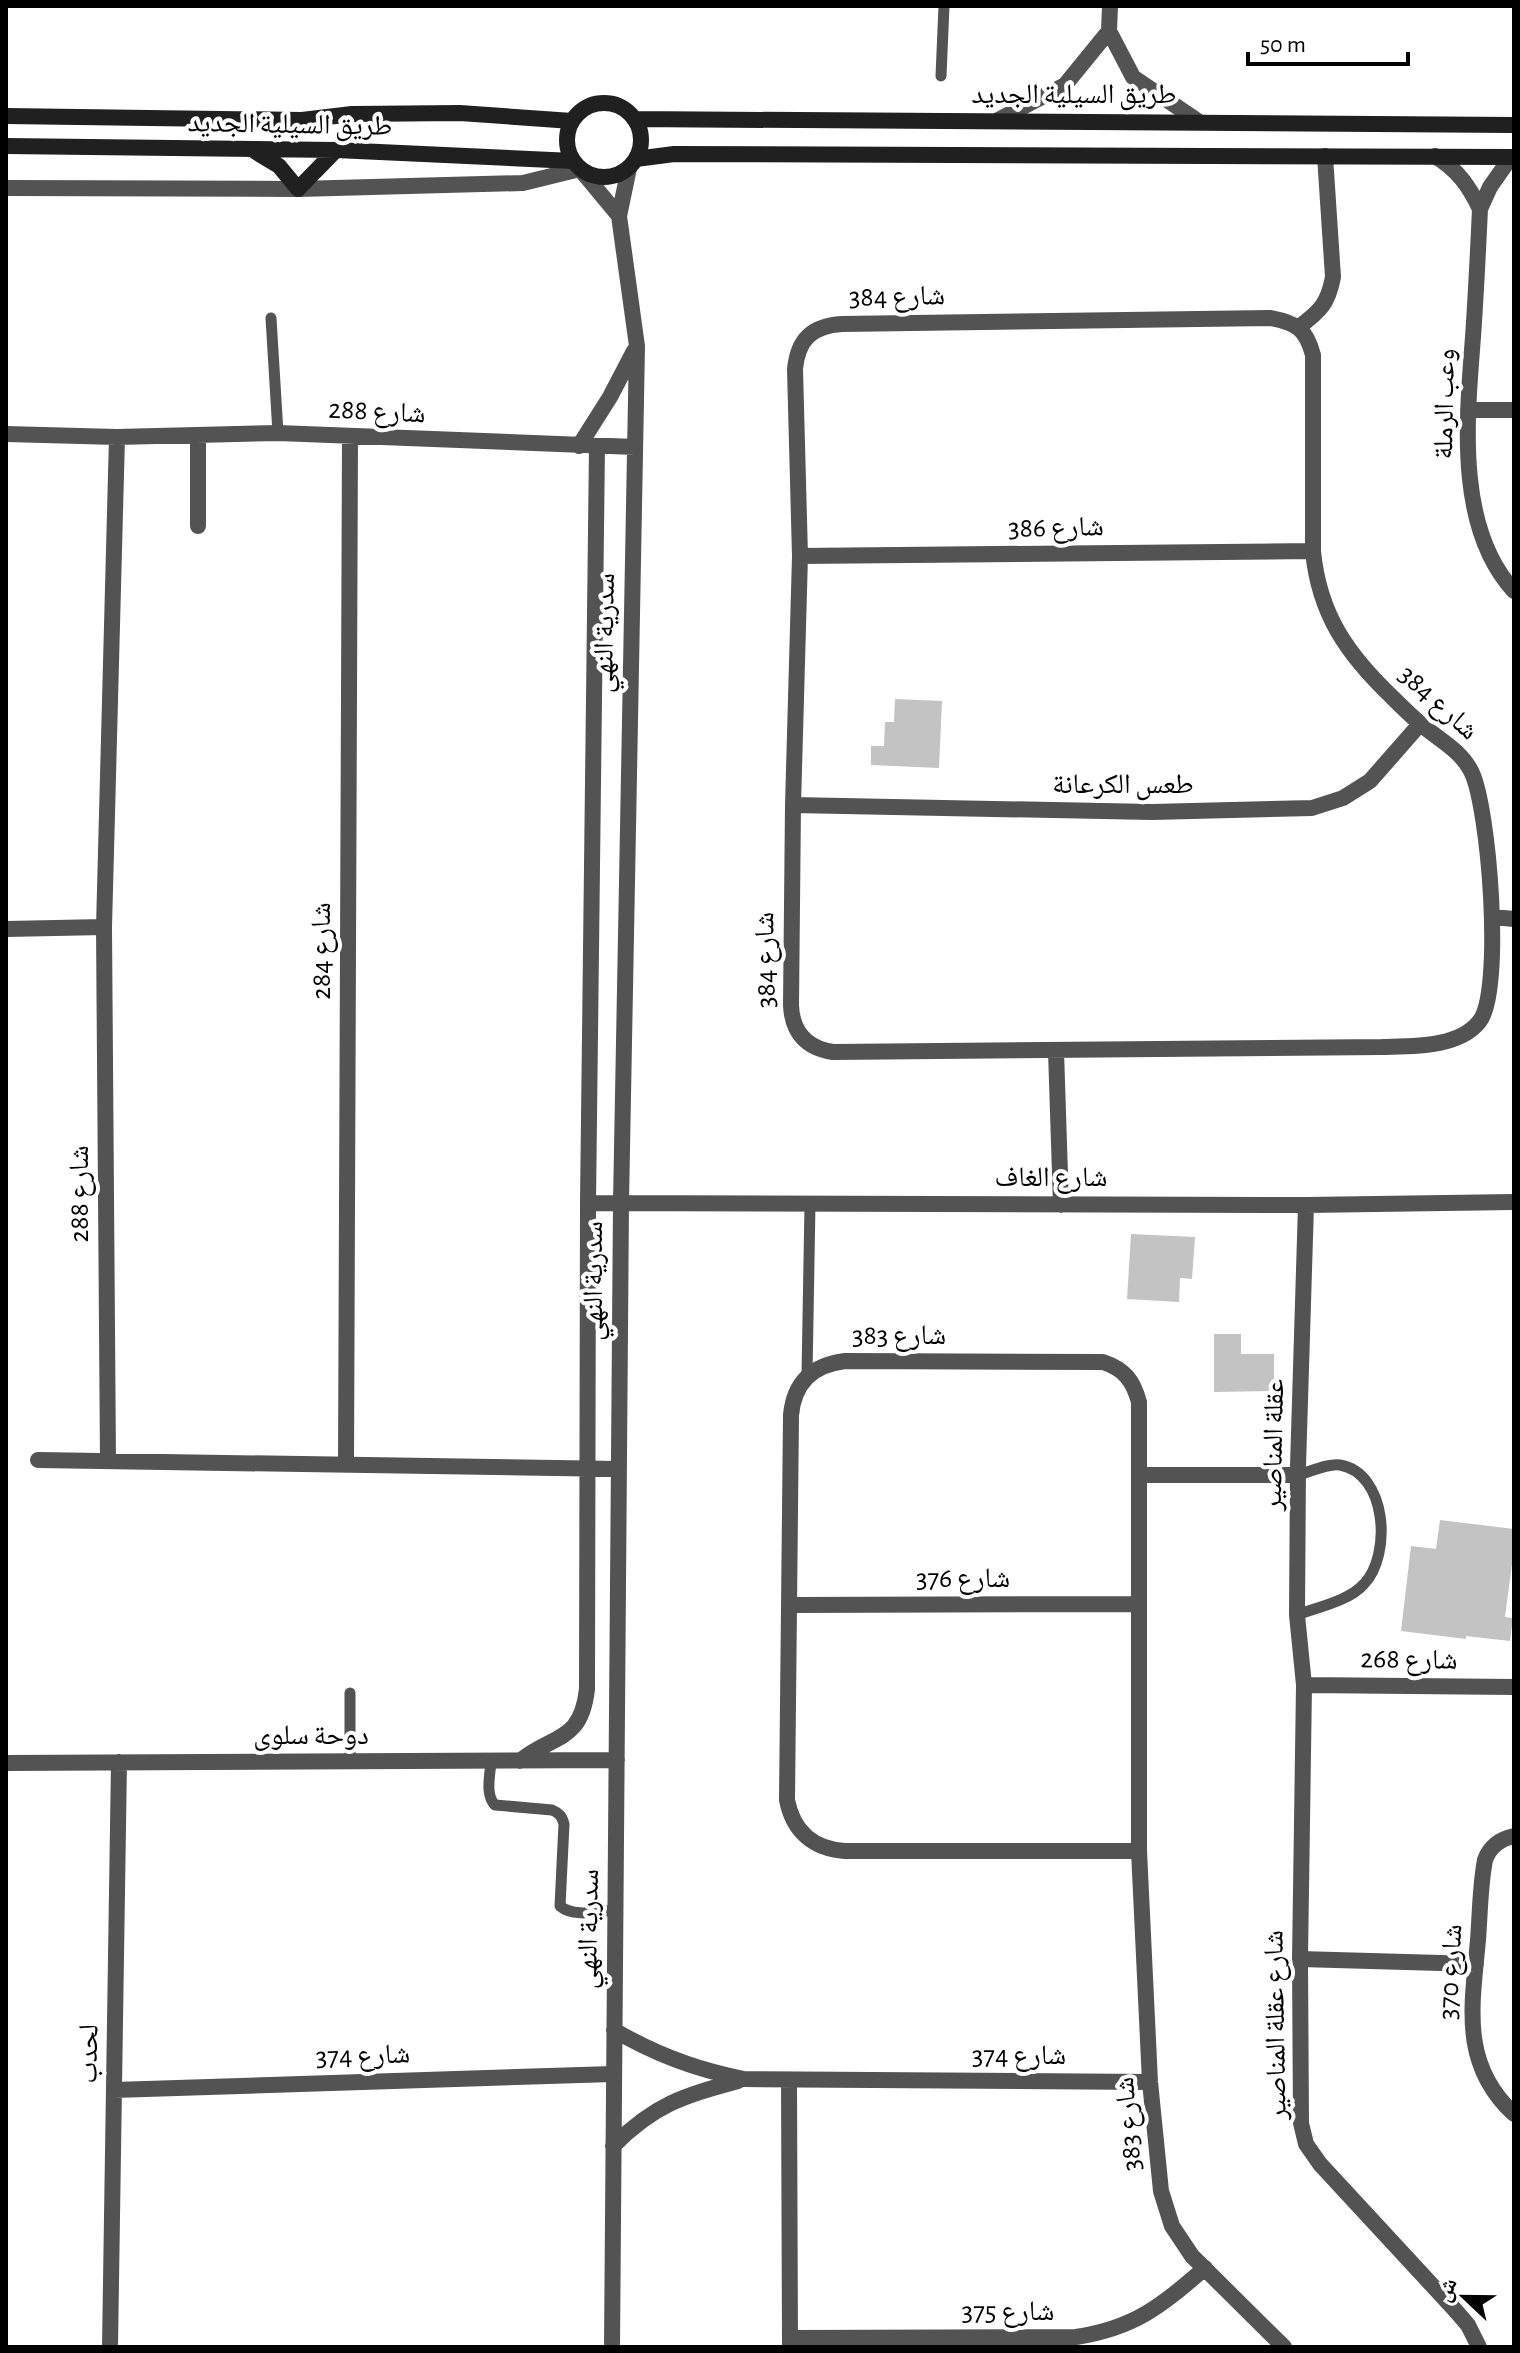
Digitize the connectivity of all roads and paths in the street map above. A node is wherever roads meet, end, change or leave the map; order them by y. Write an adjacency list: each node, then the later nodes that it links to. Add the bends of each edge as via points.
1 (944, 6): 4 (lane)
2 (1110, 6): 3 (street)
3 (1109, 31): 7 (street, via 1065,85); 9 (street, via 1133,77)
4 (941, 76)
5 (6, 116): 8 (street, طريق السيلية الجديد, via 302,120 460,113)
6 (634, 119): 7 (street, طريق السيلية الجديد); 8 (street, طريق السيلية الجديد, via 618,105 597,103); 17 (street, via 641,139)
7 (998, 120): 9 (street, طريق السيلية الجديد)
8 (572, 121): 18 (street, via 566,141)
9 (1198, 121): 10 (street, طريق السيلية الجديد)
10 (1514, 125)
11 (6, 146): 13 (street, طريق السيلية الجديد)
12 (336, 150): 13 (street, طريق السيلية الجديد); 18 (street, طريق السيلية الجديد); 20 (street)
13 (254, 151): 20 (street, via 279,166)
14 (1325, 156): 15 (street, طريق السيلية الجديد); 17 (street, طريق السيلية الجديد, via 674,154); 24 (street, via 1333,277 1321,310)
15 (1435, 156): 16 (street, طريق السيلية الجديد); 21 (street, via 1457,172)
16 (1512, 157): 21 (street, وعب الرملة)
17 (632, 163): 18 (street, طريق السيلية الجديد, via 610,177 589,175); 22 (street, سدرية النهي)
18 (576, 165): 20 (street, via 523,183); 22 (street)
19 (6, 188): 20 (street)
20 (298, 189)
21 (1480, 209): 26 (street, وعب الرملة)
22 (619, 216): 25 (street, سدرية النهي)
23 (271, 318): 28 (lane)
24 (1299, 327): 37 (street, شارع 384, via 1313,355); 38 (street, شارع 384, via 1271,318 827,325 803,341 795,369)
25 (637, 346): 33 (street); 35 (street, سدرية النهي)
26 (1468, 410): 27 (street); 39 (street, وعب الرملة, via 1475,511 1488,549)
27 (1514, 410)
28 (278, 433): 30 (street, شارع 288); 32 (street, شارع 288)
29 (6, 434): 31 (street, شارع 288)
30 (198, 435): 31 (street, شارع 288); 36 (street)
31 (117, 437): 44 (street, شارع 288)
32 (350, 437): 33 (street, شارع 288); 56 (street, شارع 284)
33 (579, 446): 34 (street, شارع 288)
34 (597, 446): 35 (street, شارع 288); 48 (street)
35 (635, 447): 49 (street, سدرية النهي)
36 (198, 526)
37 (1313, 551): 38 (street, شارع 386); 40 (street, شارع 384, via 1320,594 1338,633 1368,674)
38 (800, 556): 41 (street, شارع 384)
39 (1514, 591)
40 (1420, 724): 41 (street, طعس الكرعانة, via 1370,781 1343,798 1312,808 1152,812); 42 (street, شارع 384, via 1460,755 1476,782)
41 (793, 805): 46 (street, شارع 384, via 791,1005 792,1017 810,1046 833,1052)
42 (1493, 917): 43 (street); 46 (street, شارع 384, via 1486,1011 1479,1023 1453,1039 1382,1047)
43 (1514, 919)
44 (104, 927): 45 (street); 55 (street, شارع 288)
45 (6, 929)
46 (1056, 1051): 51 (street)
47 (1514, 1202): 52 (street, شارع الغاف)
48 (588, 1203): 49 (street, شارع الغاف); 57 (street)
49 (621, 1203): 50 (street, شارع الغاف); 58 (street, سدرية النهي)
50 (810, 1204): 51 (street, شارع الغاف); 53 (lane)
51 (1061, 1205): 52 (street, شارع الغاف)
52 (1306, 1205): 60 (street, عقلة المناصير)
53 (807, 1375): 59 (street, شارع 383, via 845,1361 1103,1362 1128,1375 1135,1388); 62 (street, via 792,1400)
54 (38, 1460): 55 (street)
55 (108, 1461): 56 (street)
56 (346, 1465): 57 (street)
57 (587, 1468): 58 (street); 68 (street, via 585,1703 563,1738)
58 (619, 1469): 67 (street, سدرية النهي)
59 (1139, 1475): 60 (street); 61 (street, شارع 383)
60 (1298, 1475): 63 (street, عقلة المناصير); 63 (lane, via 1336,1464 1362,1476 1377,1499 1381,1540 1362,1587)
61 (1137, 1604): 62 (street, شارع 376); 74 (street, شارع 383)
62 (789, 1605): 74 (street, via 787,1800 793,1820 814,1843 845,1851)
63 (1297, 1615): 64 (street, عقلة المناصير)
64 (1304, 1685): 65 (street, شارع 268); 76 (street, شارع عقلة المناصير)
65 (1514, 1687)
66 (350, 1693): 70 (lane)
67 (617, 1760): 68 (street, دوحة سلوى); 75 (street, سدرية النهي)
68 (520, 1761): 71 (street, دوحة سلوى)
69 (119, 1762): 70 (street, دوحة سلوى); 72 (street, دوحة سلوى); 83 (street, لحدب)
70 (350, 1762): 71 (street, دوحة سلوى)
71 (491, 1762): 75 (lane, via 489,1794 495,1805 552,1810 562,1817 560,1906 573,1913)
72 (6, 1763)
73 (1514, 1836): 77 (street, شارع 370, via 1498,1842 1485,1860)
74 (1139, 1851): 82 (street, شارع 383)
75 (616, 1910): 78 (street, سدرية النهي)
76 (1300, 1959): 77 (street); 91 (street, شارع عقلة المناصير, via 1300,2103 1306,2144 1468,2325)
77 (1476, 1964): 84 (street, شارع 370, via 1476,2053 1485,2078)
78 (614, 2030): 79 (street, سدرية النهي); 80 (street, شارع 374, via 664,2057)
79 (613, 2074): 83 (street, شارع 374); 85 (street, سدرية النهي)
80 (744, 2079): 81 (street, شارع 374); 85 (street, شارع 374, via 683,2096 647,2116)
81 (789, 2081): 82 (street, شارع 374); 87 (street)
82 (1150, 2082): 86 (street, شارع 383, via 1165,2209 1181,2242)
83 (114, 2090): 88 (street, لحدب)
84 (1514, 2114)
85 (613, 2146): 89 (street, سدرية النهي)
86 (1205, 2268): 87 (street, شارع 375, via 1150,2313 1089,2335); 90 (street, شارع 383)
87 (790, 2343)
88 (110, 2347)
89 (612, 2347)
90 (1284, 2347)
91 (1479, 2347)

